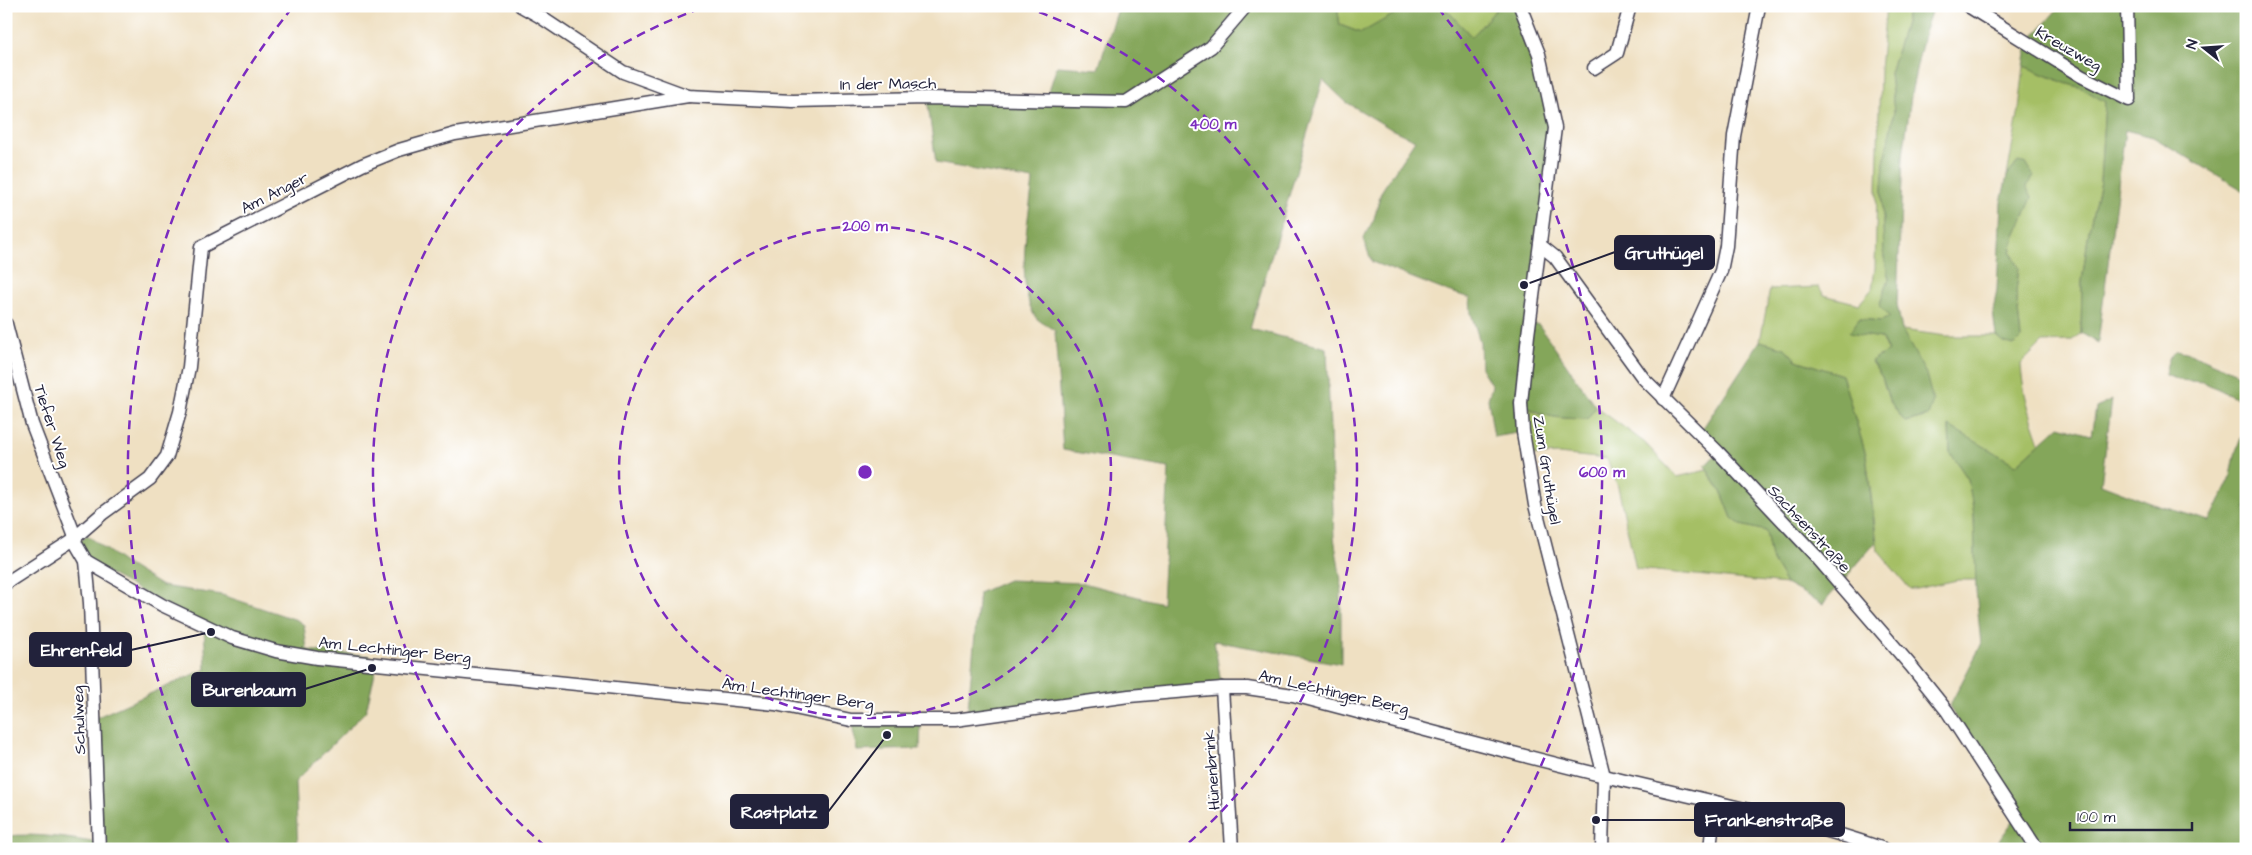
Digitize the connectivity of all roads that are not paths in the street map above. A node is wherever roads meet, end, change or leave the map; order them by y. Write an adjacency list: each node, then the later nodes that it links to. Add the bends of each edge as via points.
1 (521, 6): 9 (street, In der Masch, via 623,72)
2 (1246, 6): 9 (street, In der Masch, via 1211,47 1126,102 927,98 793,101)
3 (1520, 6): 10 (street, Zum Gruthügel, via 1539,54 1555,128)
4 (1630, 6): 8 (street, via 1617,53)
5 (1759, 6): 12 (street, via 1734,136 1726,246 1721,271)
6 (1968, 6): 7 (street, Kreuzweg, via 2081,76 2129,100)
7 (2127, 6)
8 (1594, 68)
9 (688, 96): 13 (street, Am Anger, via 455,134 399,150 362,165 201,247 189,367 167,456 150,479)
10 (1540, 245): 12 (street, Sachsenstraße, via 1555,258 1643,378); 17 (street, Zum Gruthügel, via 1521,403 1522,432 1535,505)
11 (6, 324): 13 (street, Tiefer Weg, via 32,424)
12 (1663, 399): 24 (street, Sachsenstraße, via 1815,555 1911,666 1947,711)
13 (75, 536): 14 (street); 15 (street)
14 (86, 561): 16 (street, Am Lechtinger Berg, via 187,618 232,638 276,652 775,704 851,720 955,720 1128,696); 19 (street, Schulweg)
15 (6, 583)
16 (1222, 688): 17 (street, Am Lechtinger Berg, via 1293,695); 20 (street, Hünenbrink)
17 (1604, 776): 18 (street, Am Lechtinger Berg); 21 (street, Zum Gruthügel)
18 (1715, 802): 22 (street); 23 (street, Am Lechtinger Berg)
19 (99, 849)
20 (1232, 849)
21 (1602, 849)
22 (1710, 849)
23 (1884, 849)
24 (2037, 849)

